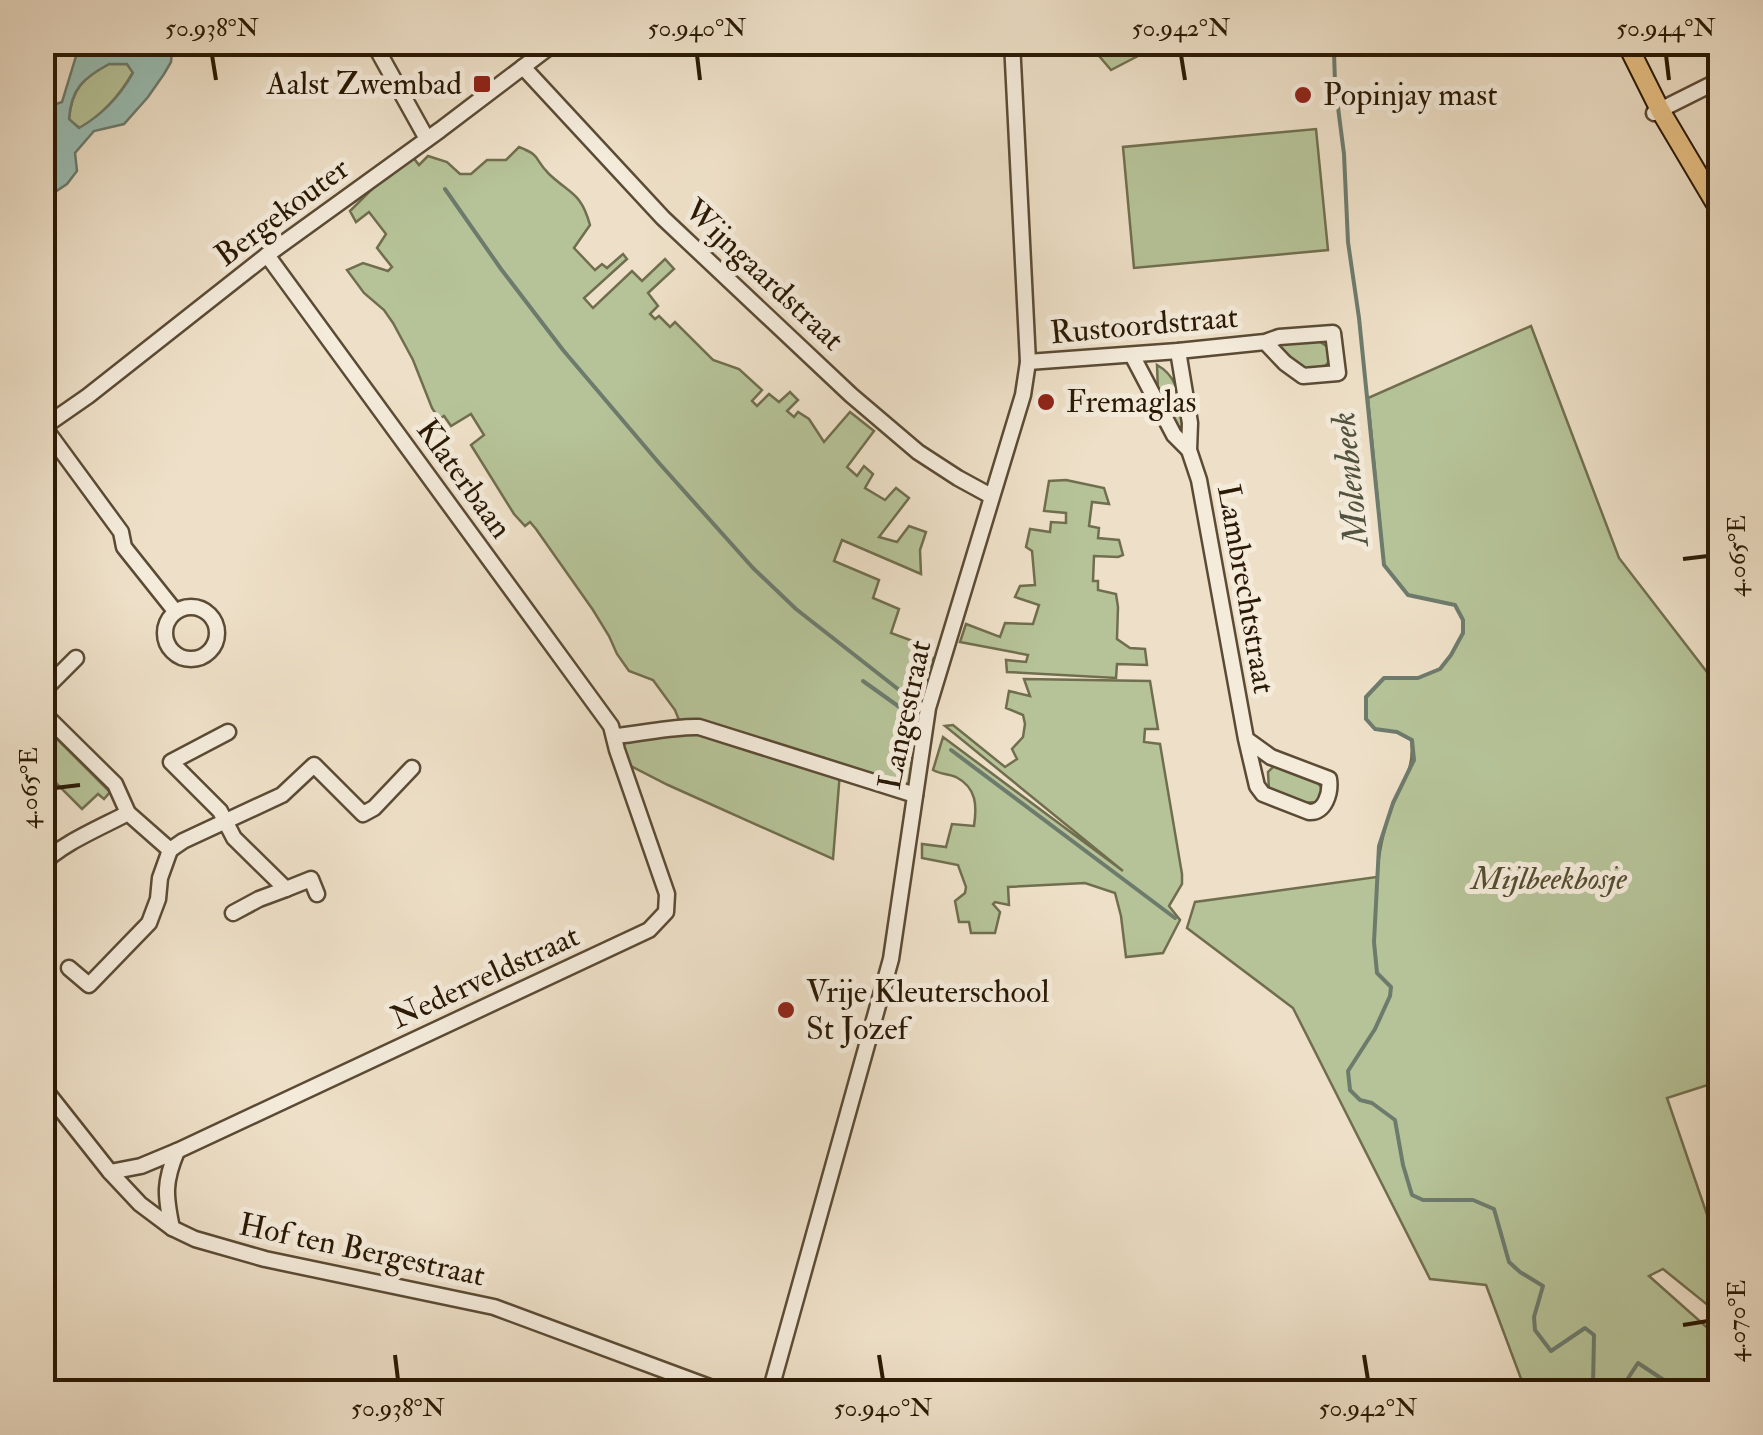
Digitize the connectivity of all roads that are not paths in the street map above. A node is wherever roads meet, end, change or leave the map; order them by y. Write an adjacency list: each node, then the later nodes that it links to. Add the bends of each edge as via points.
1 (373, 42): 8 (street)
2 (556, 42): 5 (street, Bergekouter)
3 (1012, 42): 14 (street, Langestraat)
4 (1626, 42): 7 (main road)
5 (523, 67): 8 (street, Bergekouter); 17 (street, Wijngaardstraat, via 664,218 851,395 918,452)
6 (1720, 80): 7 (street)
7 (1656, 112): 9 (main road)
8 (427, 139): 10 (street, Bergekouter)
9 (1720, 211)
10 (267, 255): 15 (street, Bergekouter); 23 (street, Klaterbaan)
11 (1265, 342): 11 (street, Rustoordstraat, via 1332,333 1338,373 1304,376); 12 (street, Rustoordstraat)
12 (1178, 352): 13 (street, Rustoordstraat); 16 (street, Lambrechtstraat)
13 (1132, 355): 14 (street, Rustoordstraat); 16 (street, Lambrechtstraat, via 1174,435)
14 (1028, 362): 17 (street, Langestraat)
15 (43, 427): 18 (street)
16 (1189, 450): 24 (street, Lambrechtstraat)
17 (992, 496): 27 (street, Langestraat, via 928,708)
18 (174, 612)
19 (76, 658): 20 (street)
20 (42, 692)
21 (42, 712): 28 (street, via 115,784)
22 (228, 732): 29 (street, via 171,762)
23 (615, 736): 25 (street, Klaterbaan); 27 (street, via 698,727)
24 (1246, 738): 24 (street, Lambrechtstraat, via 1263,794 1309,812 1322,808 1329,780 1272,757)
25 (621, 760): 37 (street, Nederveldstraat, via 667,894 666,912 649,930)
26 (412, 768): 29 (street, via 364,814 314,765 282,795)
27 (915, 796): 41 (street, Langestraat, via 891,959)
28 (128, 814): 30 (street); 31 (street)
29 (226, 820): 30 (street); 32 (street, via 234,838)
30 (170, 850): 35 (street, via 149,923 90,985)
31 (42, 864)
32 (286, 890): 33 (street, via 310,880); 34 (street)
33 (318, 894)
34 (234, 913)
35 (69, 968)
36 (42, 1086): 38 (street, Hof ten Bergestraat)
37 (177, 1151): 38 (street, Nederveldstraat); 39 (street, via 165,1195)
38 (110, 1172): 39 (street, Hof ten Bergestraat)
39 (172, 1228): 40 (street, Hof ten Bergestraat, via 222,1248 494,1307)
40 (723, 1392)
41 (770, 1392)

